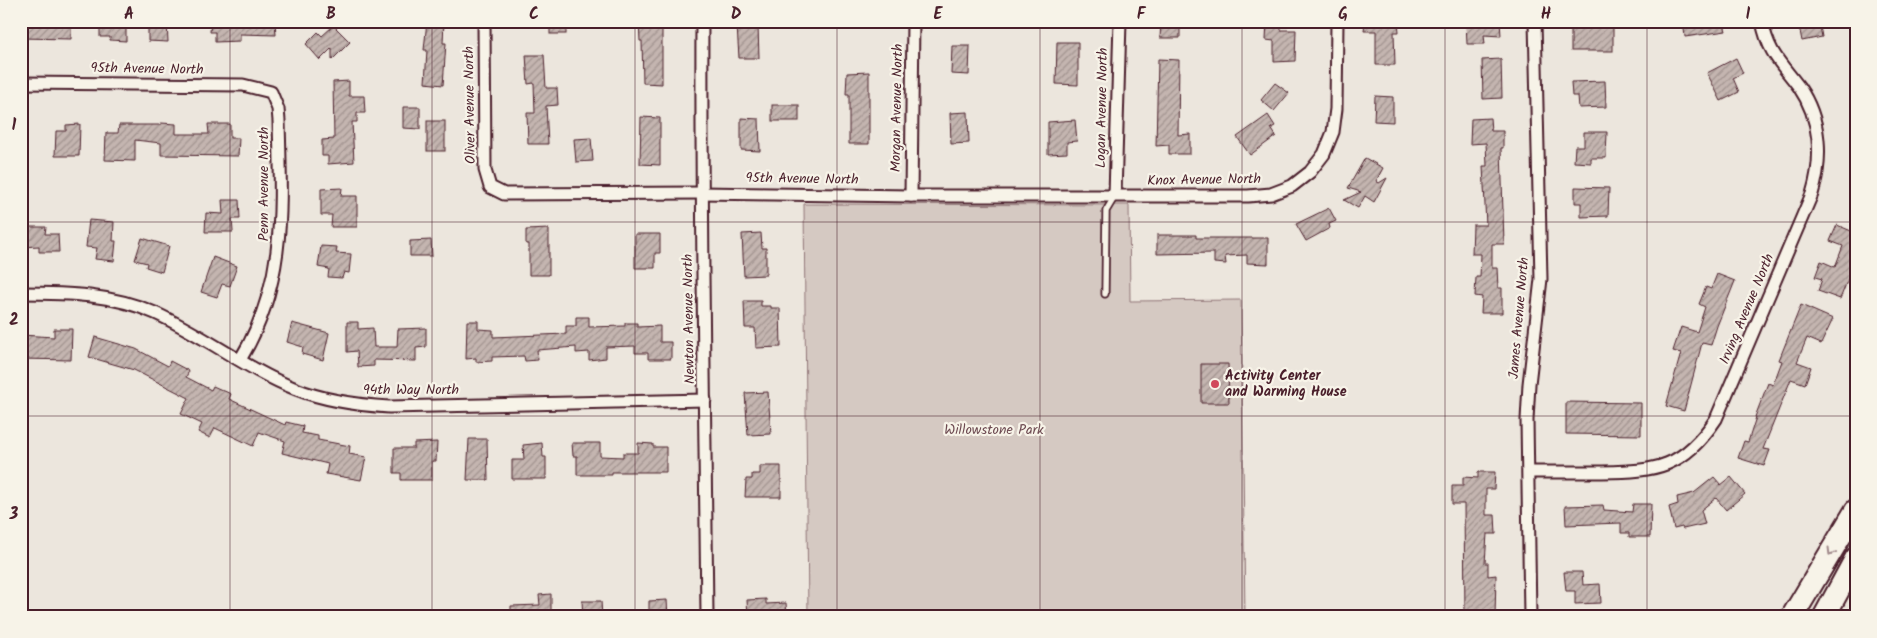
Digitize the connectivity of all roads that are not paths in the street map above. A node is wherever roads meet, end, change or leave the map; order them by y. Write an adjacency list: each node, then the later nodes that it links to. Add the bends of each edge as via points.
1 (484, 21): 10 (street, Oliver Avenue North, via 485,170)
2 (702, 21): 11 (street, Newton Avenue North)
3 (913, 21): 12 (street, Morgan Avenue North)
4 (1120, 21): 13 (street, Logan Avenue North)
5 (1337, 21): 13 (street, Knox Avenue North, via 1334,132 1324,154 1310,172 1292,186 1271,194)
6 (1535, 21): 18 (street, James Avenue North, via 1541,279 1529,384)
7 (1762, 21): 18 (street, Irving Avenue North, via 1771,50 1808,102 1817,126 1819,160 1812,194 1716,419 1691,450 1656,468 1636,472)
8 (21, 83): 9 (street, 95th Avenue North, via 243,86)
9 (271, 92): 16 (street, Penn Avenue North, via 279,121 279,244 264,311)
10 (490, 187): 11 (street, 95th Avenue North, via 504,194)
11 (701, 193): 12 (street, 95th Avenue North); 17 (street, Newton Avenue North)
12 (911, 196): 13 (street, 95th Avenue North)
13 (1115, 196): 15 (lane, via 1106,211)
14 (21, 293): 16 (street, 94th Way North, via 90,295 124,302 155,313)
15 (1105, 294)
16 (240, 360): 17 (street, 94th Way North, via 295,389 357,405)
17 (705, 400): 21 (street, Newton Avenue North)
18 (1529, 472): 22 (street, James Avenue North)
19 (1856, 510): 23 (highway, one-way to 23)
20 (1856, 558): 24 (highway)
21 (707, 617)
22 (1530, 617)
23 (1792, 617)
24 (1824, 617)

